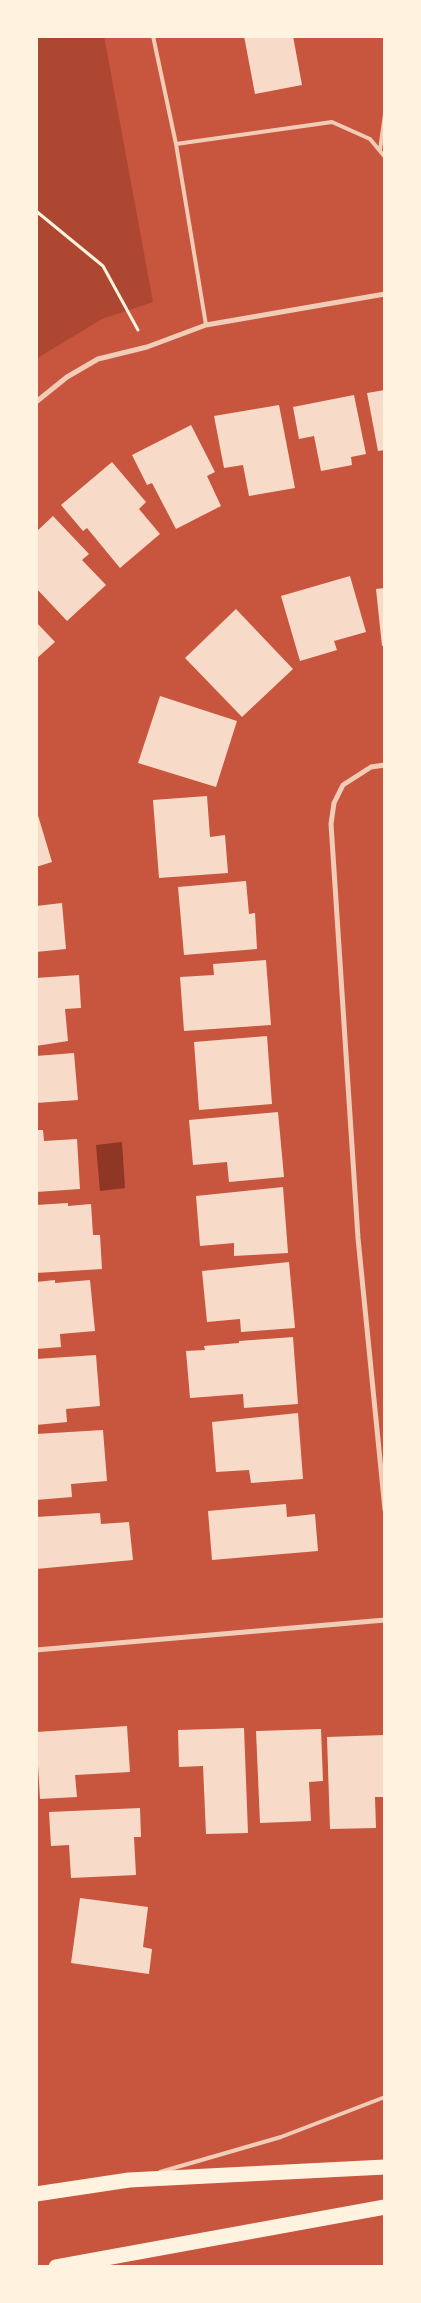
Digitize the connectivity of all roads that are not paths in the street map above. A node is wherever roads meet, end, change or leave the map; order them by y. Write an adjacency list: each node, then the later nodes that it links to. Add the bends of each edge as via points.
1 (153, 36): 3 (lane)
2 (385, 114): 4 (lane)
3 (176, 144): 4 (lane, via 332,122 370,139); 7 (lane)
4 (380, 150): 5 (lane)
5 (385, 157)
6 (385, 294): 7 (street)
7 (206, 325): 8 (street, via 147,347 98,359 67,377)
8 (36, 402)
9 (385, 764): 10 (street, via 371,767 343,785 334,803 331,824 358,1238)
10 (385, 1510)
11 (385, 1620): 12 (street)
12 (36, 1650)
13 (385, 2097): 15 (lane, via 281,2137)
14 (385, 2167): 15 (highway)
15 (129, 2180): 16 (highway)
16 (36, 2194)
17 (385, 2207): 18 (highway)
18 (56, 2267)

